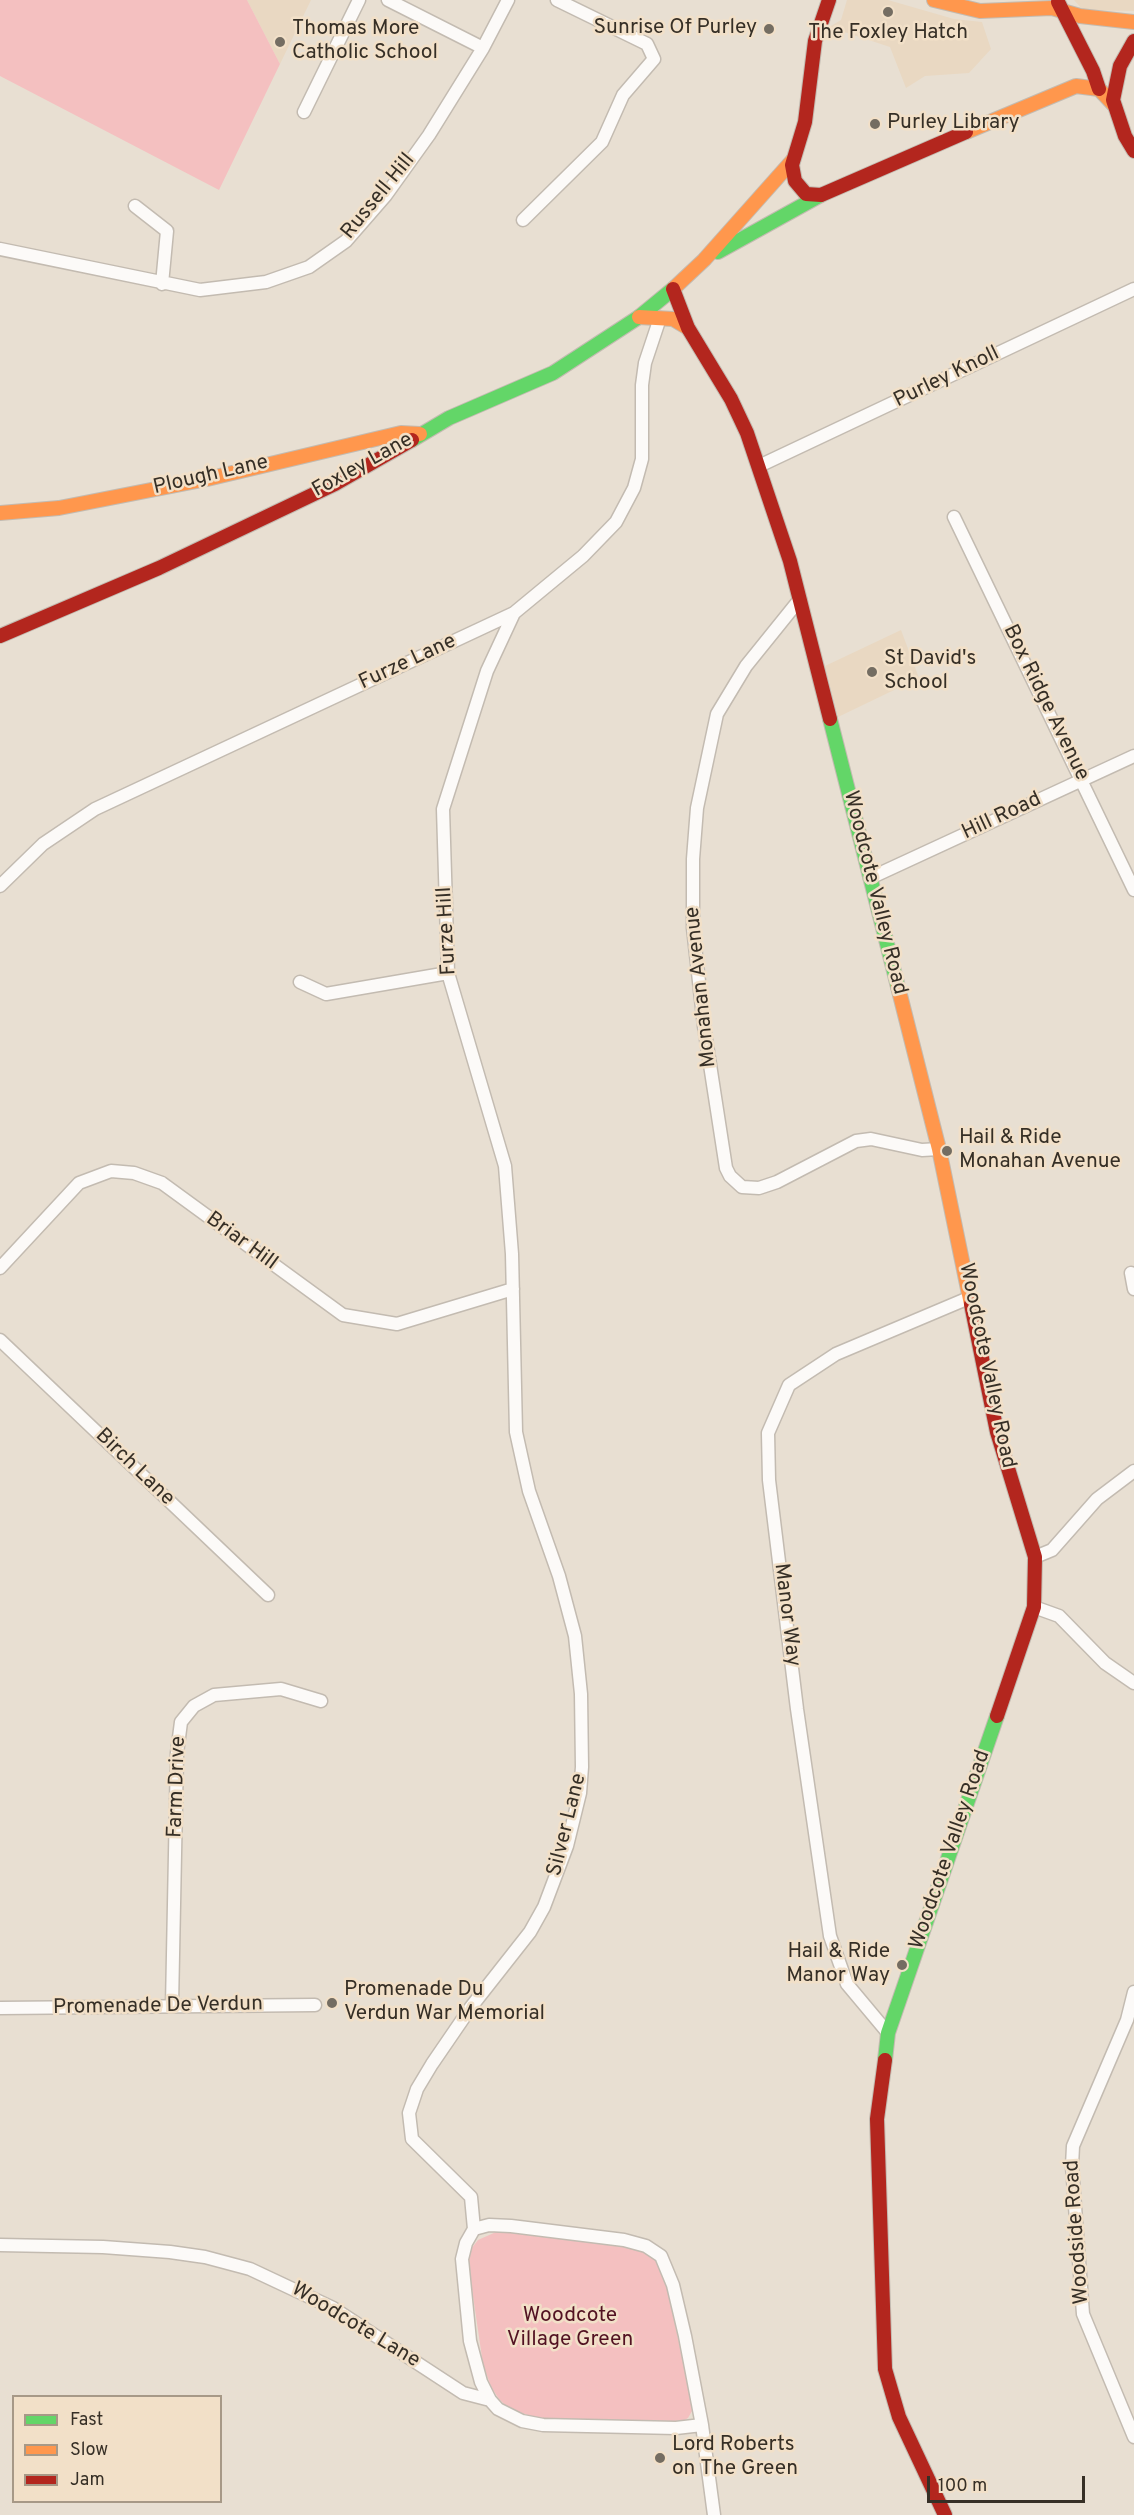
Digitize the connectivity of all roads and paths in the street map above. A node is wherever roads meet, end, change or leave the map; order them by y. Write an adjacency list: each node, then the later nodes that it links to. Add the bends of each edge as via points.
1 (359, 0): 13 (street)
2 (388, 0): 10 (street)
3 (508, 0): 10 (street, Russell Hill)
4 (557, 0): 19 (street, via 647,44 654,59 623,95 602,142)
5 (829, 0): 16 (main road, via 815,41 801,138)
6 (934, 0): 7 (main road, via 980,11)
7 (1059, 5): 8 (main road, via 1080,16); 11 (main road)
8 (1134, 22)
9 (1134, 41): 12 (main road, via 1120,66 1114,92)
10 (483, 48): 22 (street, Russell Hill, via 429,135 386,195 346,241 309,267 266,282 200,290)
11 (1099, 89): 12 (main road); 17 (main road, via 1076,86 1037,99)
12 (1117, 111): 14 (main road); 15 (main road)
13 (304, 112)
14 (1134, 121)
15 (1134, 151)
16 (793, 160): 17 (main road, via 791,169 800,190 809,196); 21 (main road)
17 (821, 195): 21 (main road)
18 (135, 206): 22 (street, via 166,231)
19 (523, 220)
20 (0, 249): 22 (street, Russell Hill)
21 (704, 261): 23 (main road, Foxley Lane)
22 (162, 284)
23 (673, 289): 25 (main road, Foxley Lane); 27 (main road, Woodcote Valley Road)
24 (1134, 290): 29 (street, Purley Knoll)
25 (639, 317): 26 (main road); 28 (main road, Foxley Lane, via 553,373 480,403)
26 (660, 318): 27 (main road, via 678,320); 33 (street, Furze Lane, via 645,363 642,459 627,505 601,540)
27 (688, 328): 29 (main road, Woodcote Valley Road, via 739,414)
28 (420, 434): 30 (main road, Plough Lane, via 400,433 207,479 71,506); 34 (main road, Foxley Lane, via 335,484 159,568)
29 (759, 466): 32 (main road, Woodcote Valley Road)
30 (0, 513)
31 (954, 517): 36 (street, Box Ridge Avenue)
32 (800, 599): 37 (main road, Woodcote Valley Road); 42 (street, Monahan Avenue, via 746,666 717,714 697,808 693,928 726,1168 742,1186 759,1188 856,1141 871,1139 922,1150)
33 (514, 613): 38 (street, Furze Lane, via 95,809 43,844); 40 (street, Furze Hill, via 487,671 443,808)
34 (0, 636)
35 (1134, 756): 36 (street, Hill Road)
36 (1083, 780): 37 (street, Hill Road); 39 (street, Box Ridge Avenue)
37 (870, 878): 42 (main road, Woodcote Valley Road)
38 (0, 885)
39 (1134, 890)
40 (448, 973): 41 (street, via 326,994); 45 (street, Furze Hill, via 505,1166)
41 (300, 982)
42 (939, 1149): 47 (main road, Woodcote Valley Road)
43 (0, 1268): 45 (street, Briar Hill, via 80,1183 111,1171 134,1173 162,1183 343,1315 397,1324)
44 (1131, 1273): 46 (street)
45 (513, 1289): 61 (street, Silver Lane, via 516,1432 529,1491 575,1636 582,1767 580,1794 567,1846 544,1907 530,1932 432,2064 409,2113 412,2139 471,2197)
46 (1134, 1289)
47 (971, 1297): 50 (main road, Woodcote Valley Road, via 997,1432); 60 (street, Manor Way, via 836,1354 789,1385 768,1433 775,1526 830,1936 847,1984)
48 (0, 1340): 51 (street, Birch Lane)
49 (1134, 1471): 50 (street, via 1097,1499 1052,1550)
50 (1035, 1557): 52 (main road, Woodcote Valley Road)
51 (268, 1595)
52 (1034, 1607): 53 (street, via 1059,1616 1106,1663); 60 (main road, Woodcote Valley Road)
53 (1134, 1683)
54 (321, 1701): 56 (street, Farm Drive, via 281,1689 214,1695 194,1706 182,1722 177,1753)
55 (1134, 1992): 59 (street, Woodside Road)
56 (172, 2005): 57 (street, Promenade De Verdun); 58 (street, Promenade De Verdun)
57 (315, 2005)
58 (0, 2008)
59 (1131, 2025): 65 (street, Woodside Road, via 1073,2146 1072,2166 1083,2314)
60 (888, 2033): 67 (main road, Woodcote Valley Road, via 878,2119 885,2369 899,2417)
61 (474, 2229): 63 (street, via 463,2250 463,2271 473,2357); 64 (street, via 489,2225 523,2228 640,2243 657,2252 673,2285)
62 (0, 2245): 63 (street, Woodcote Lane, via 159,2251 205,2257 250,2269 333,2307 462,2393)
63 (490, 2400): 64 (street, via 509,2416 543,2425)
64 (702, 2426): 66 (street)
65 (1134, 2438)
66 (714, 2515)
67 (945, 2515)

